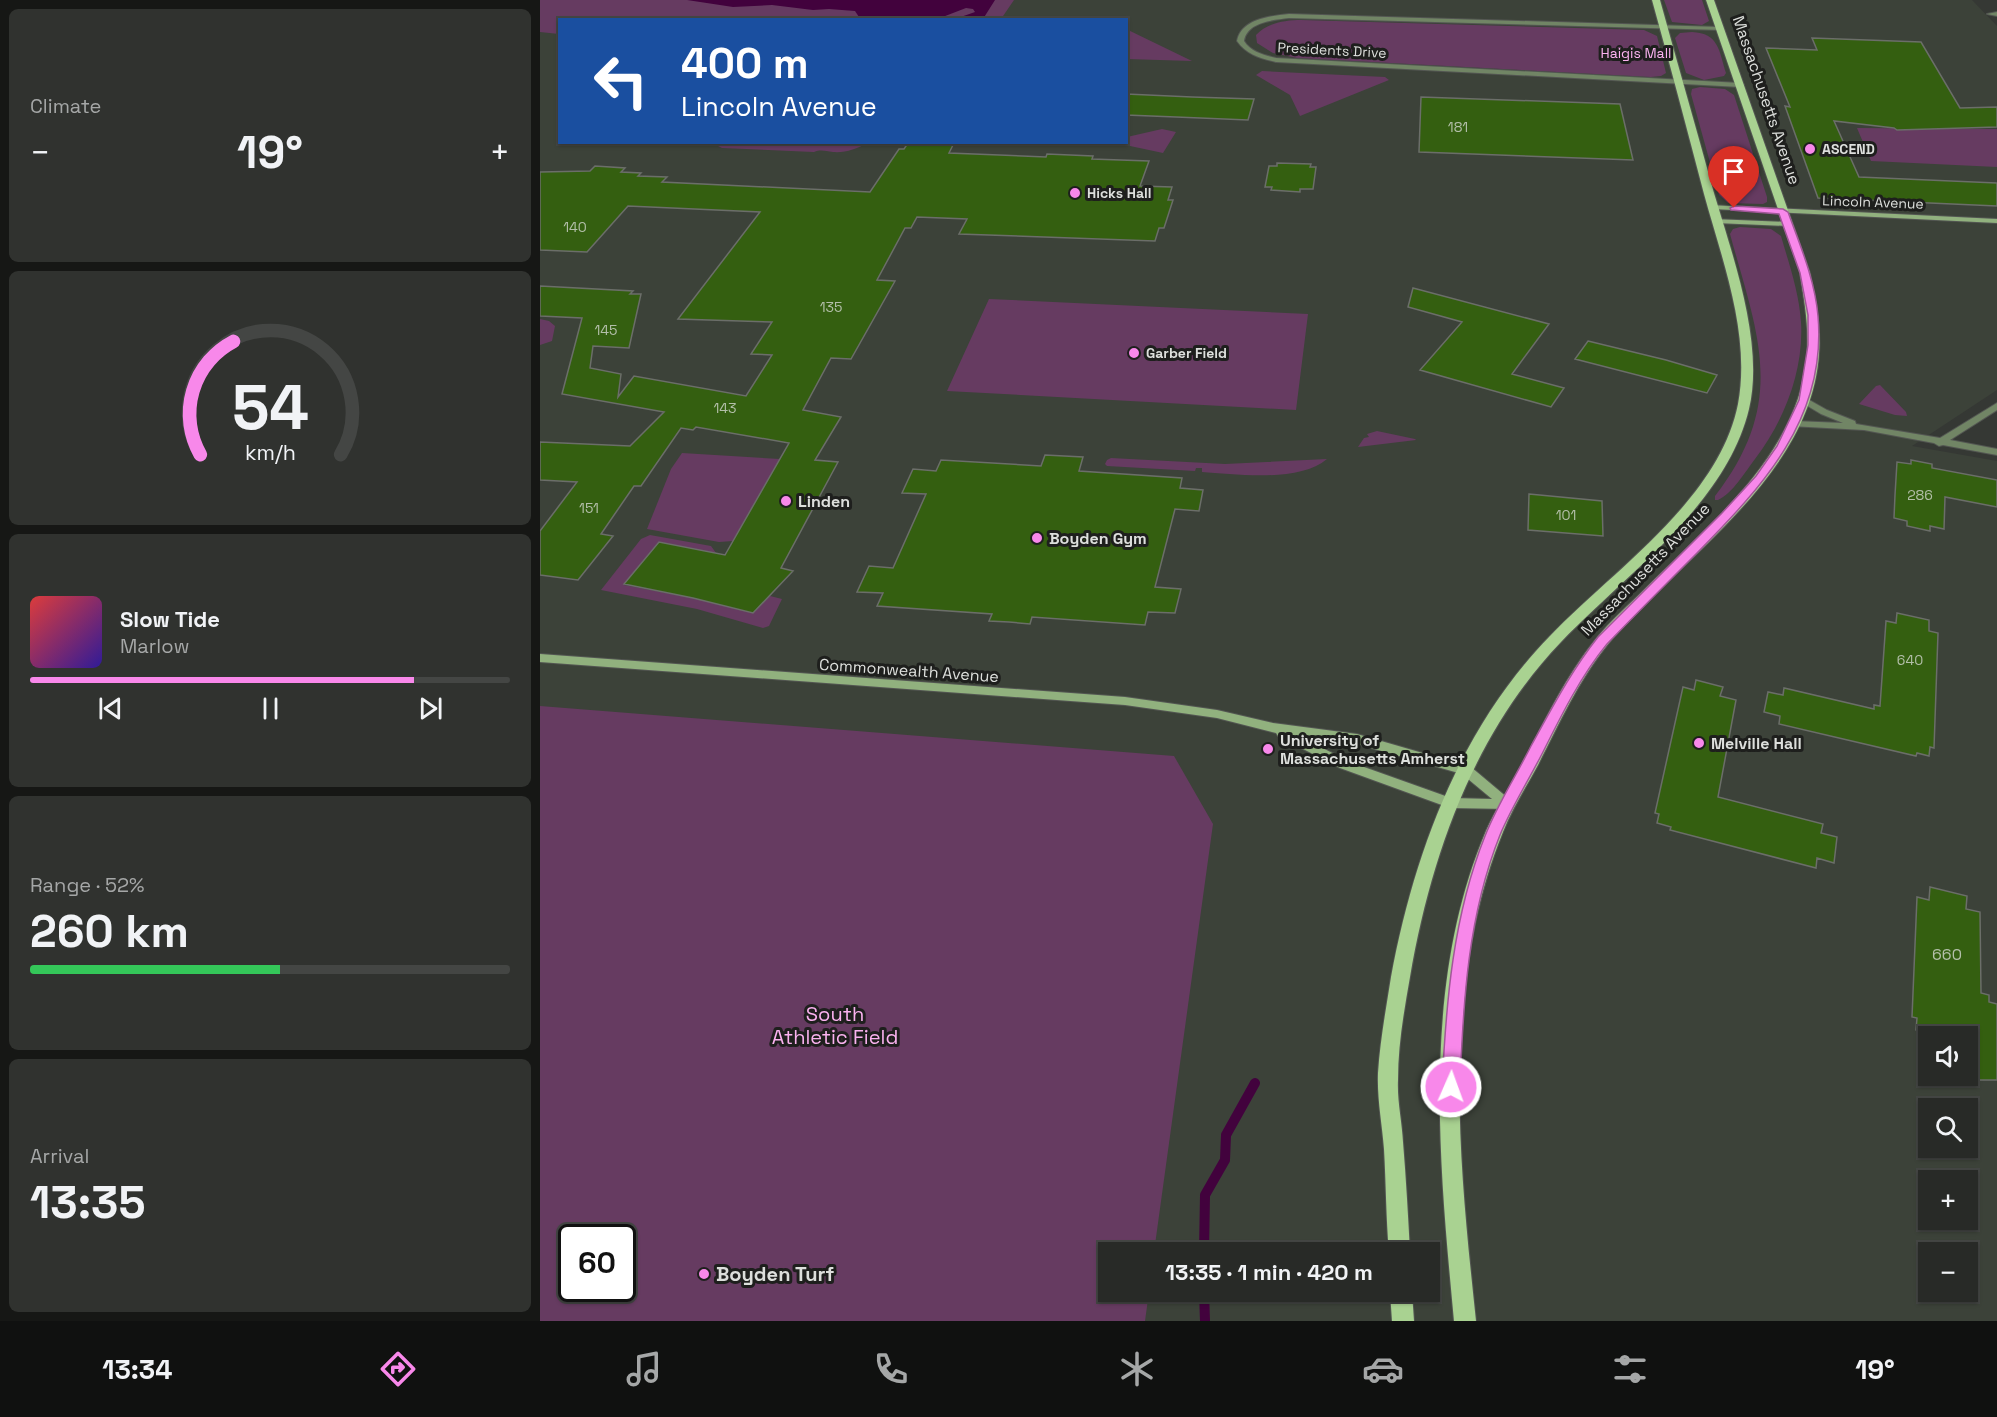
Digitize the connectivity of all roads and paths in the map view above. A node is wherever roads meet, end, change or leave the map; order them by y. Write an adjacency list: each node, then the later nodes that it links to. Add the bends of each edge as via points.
1 (1656, 0): 3 (main road, Massachusetts Avenue)
2 (1710, 0): 4 (main road, Massachusetts Avenue)
3 (1664, 27): 4 (street, Presidents Drive); 5 (main road, Massachusetts Avenue); 5 (street, Presidents Drive, via 1289,16 1252,24 1240,38 1247,50 1276,60)
4 (1720, 28): 6 (main road, Massachusetts Avenue)
5 (1678, 82): 6 (street, Presidents Drive); 7 (main road, Massachusetts Avenue)
6 (1740, 85): 8 (main road, Massachusetts Avenue)
7 (1712, 207): 8 (main road, Lincoln Avenue); 9 (main road, Massachusetts Avenue)
8 (1785, 218): 9 (main road, Lincoln Avenue); 10 (main road, Lincoln Avenue); 11 (main road, Massachusetts Avenue, via 1805,273 1813,315 1814,345)
9 (1716, 221): 19 (main road, Massachusetts Avenue, via 1733,279 1748,355 1743,410 1735,433 1718,468 1691,505 1535,662 1496,716)
10 (1997, 221)
11 (1804, 400): 13 (main road, Massachusetts Avenue); 14 (street)
12 (1997, 406): 15 (street)
13 (1794, 424): 14 (street); 21 (main road, Massachusetts Avenue, via 1772,462 1745,496 1587,660)
14 (1864, 428): 15 (street)
15 (1940, 443): 16 (street)
16 (1997, 452)
17 (540, 658): 18 (main road, Commonwealth Avenue, via 1125,701 1217,714)
18 (1273, 728): 19 (main road, Commonwealth Avenue, via 1357,739); 20 (main road, Commonwealth Avenue, via 1345,765)
19 (1466, 770): 20 (main road, Massachusetts Avenue); 21 (main road, Commonwealth Avenue)
20 (1450, 804): 21 (main road, Commonwealth Avenue); 22 (main road, Massachusetts Avenue, via 1405,947 1390,1043 1388,1095)
21 (1508, 804): 25 (main road, Massachusetts Avenue, via 1477,881 1462,944 1454,1012 1452,1200)
22 (1398, 1242)
23 (1402, 1302): 24 (main road)
24 (1403, 1321)
25 (1465, 1321)

